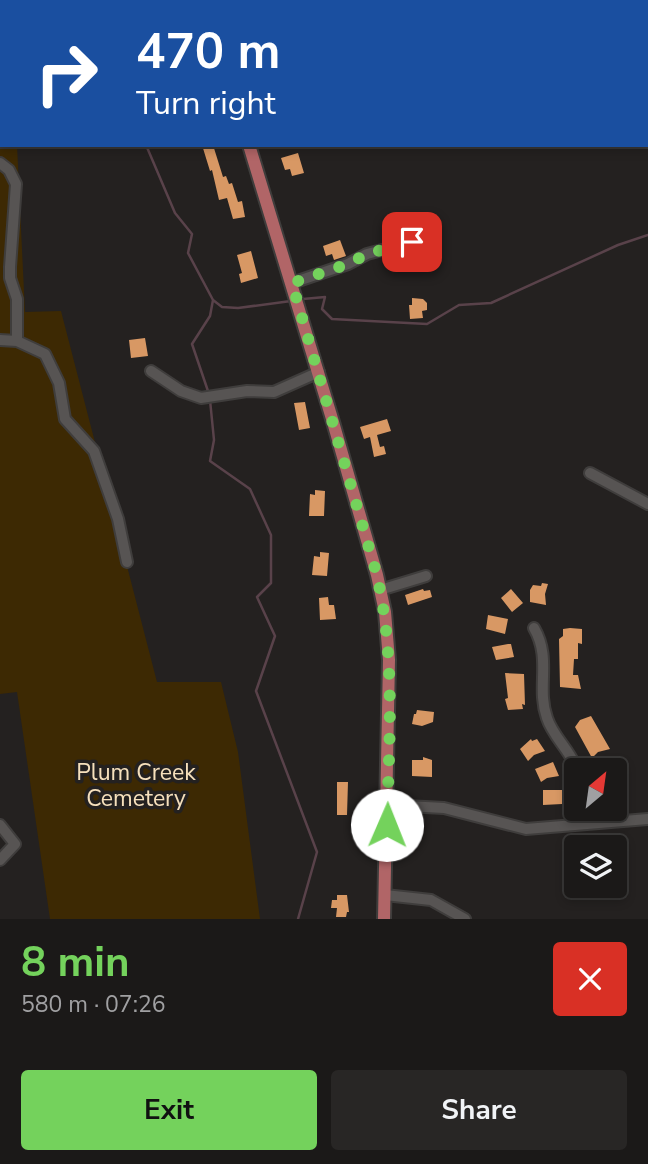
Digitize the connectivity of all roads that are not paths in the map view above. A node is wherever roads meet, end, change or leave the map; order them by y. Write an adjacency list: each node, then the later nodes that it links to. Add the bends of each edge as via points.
1 (250, 147): 5 (main road)
2 (0, 163): 4 (street, via 16,184)
3 (412, 242): 5 (street)
4 (5, 276): 7 (street, via 17,299)
5 (292, 283): 9 (main road)
6 (0, 340): 7 (street)
7 (17, 341): 12 (street, via 45,355 59,383 65,419 94,451 118,519)
8 (151, 371): 9 (street, via 201,398 274,392)
9 (319, 372): 14 (main road)
10 (590, 473): 11 (street)
11 (648, 504)
12 (127, 562)
13 (426, 576): 14 (street)
14 (380, 590): 17 (main road, via 389,660)
15 (534, 628): 16 (street, via 544,651 546,717)
16 (570, 758)
17 (388, 805): 20 (street, via 444,808 526,829); 23 (main road)
18 (648, 819): 20 (street)
19 (585, 821): 20 (street)
20 (585, 824)
21 (0, 825): 22 (street, via 15,844)
22 (0, 860)
23 (385, 895): 24 (main road); 25 (street, via 431,900)
24 (384, 919)
25 (465, 919)

